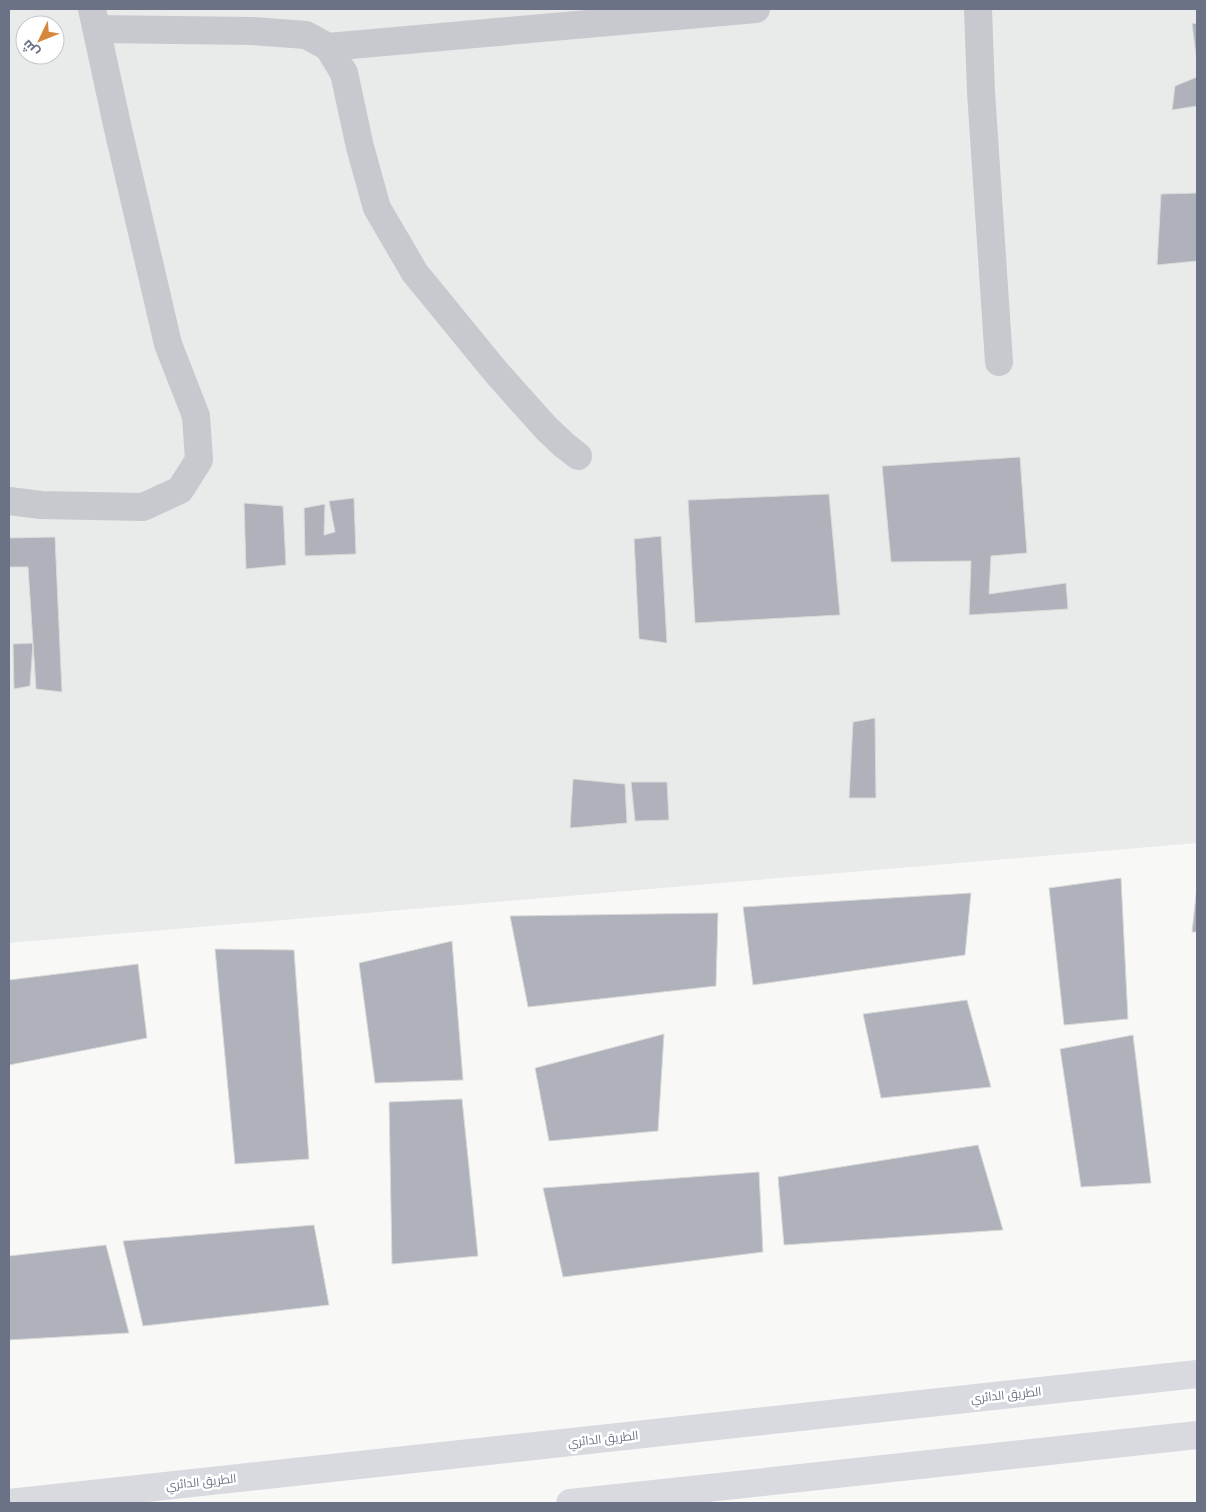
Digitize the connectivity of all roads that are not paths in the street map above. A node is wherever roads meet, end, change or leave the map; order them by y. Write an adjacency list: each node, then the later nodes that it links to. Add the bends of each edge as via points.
1 (756, 9): 4 (lane)
2 (978, 9): 5 (lane)
3 (94, 19): 4 (lane, via 306,35); 7 (lane, via 168,344 196,416 199,460 180,490 143,506 41,505)
4 (328, 47): 6 (lane, via 344,73 377,208 415,273 496,372 546,428)
5 (999, 362)
6 (578, 456)
7 (9, 501)
8 (1197, 1374): 10 (highway, الطريق الدائري)
9 (1197, 1435): 11 (highway)
10 (9, 1503)
11 (570, 1503)

